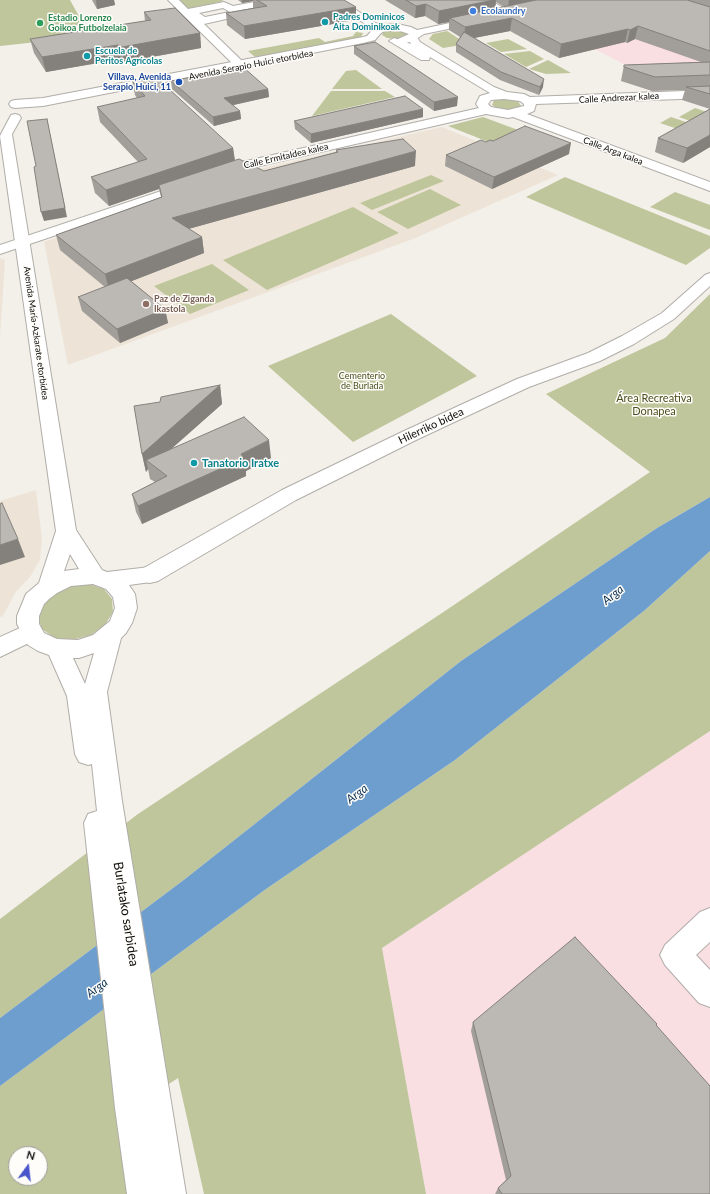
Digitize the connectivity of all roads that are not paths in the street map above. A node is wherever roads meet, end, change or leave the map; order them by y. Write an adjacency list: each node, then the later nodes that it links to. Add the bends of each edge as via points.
1 (173, 0): 12 (street)
2 (281, 0): 6 (street)
3 (334, 0): 9 (street)
4 (348, 0): 8 (street)
5 (483, 0): 7 (street)
6 (232, 9)
7 (505, 14): 10 (street); 10 (street, via 419,29)
8 (393, 27): 9 (street, Avenida Serapio Huici etorbidea); 10 (street)
9 (377, 32): 11 (street, via 378,38); 18 (street, Avenida Serapio Huici etorbidea, via 371,38 363,40 43,102)
10 (411, 34): 11 (street, Avenida Serapio Huici etorbidea, via 405,40); 14 (street, via 416,44)
11 (391, 41): 16 (street, via 406,46 479,92); 18 (street, Avenida Serapio Huici etorbidea, via 366,42 163,88)
12 (236, 62)
13 (710, 94): 17 (street, Calle Andrezar kalea)
14 (504, 95): 16 (street, Calle Ermitaldea kalea, via 496,95); 17 (street, via 518,96)
15 (710, 100): 17 (street, Calle Andrezar kalea)
16 (486, 104): 19 (street, via 501,114); 22 (street, Calle Ermitaldea kalea, via 242,161 207,179)
17 (529, 105): 19 (street)
18 (15, 110): 20 (street, Avenida María-Azkarate etorbidea)
19 (516, 114): 21 (street, Calle Arga kalea)
20 (2, 127): 22 (street, Avenida María-Azkarate etorbidea)
21 (710, 187)
22 (22, 243): 23 (street, Calle Ermitaldea kalea); 25 (street, Avenida María-Azkarate etorbidea)
23 (0, 250)
24 (710, 278): 26 (street, Hilerriko bidea, via 668,316 628,340 594,357 523,383 409,436 289,495)
25 (66, 531): 27 (street); 28 (street)
26 (150, 575): 27 (street, Hilerriko bidea); 29 (street, Hilerriko bidea)
27 (100, 578): 28 (street, via 76,577); 29 (street, via 114,583 124,594)
28 (49, 586): 30 (street, via 34,600 30,608 28,624)
29 (126, 608): 31 (street, via 124,617)
30 (31, 632): 32 (street); 33 (street, via 36,639)
31 (110, 635): 33 (street, via 90,646); 34 (street, Burlatako sarbidea, via 95,692)
32 (0, 648)
33 (57, 648): 34 (street, Burlatako sarbidea, via 79,696)
34 (102, 806): 37 (street, Burlatako sarbidea)
35 (710, 922): 36 (street, via 675,955)
36 (710, 992)
37 (147, 1132): 38 (street, Burlatako sarbidea); 39 (street, Burlatako sarbidea)
38 (144, 1194)
39 (169, 1194)

